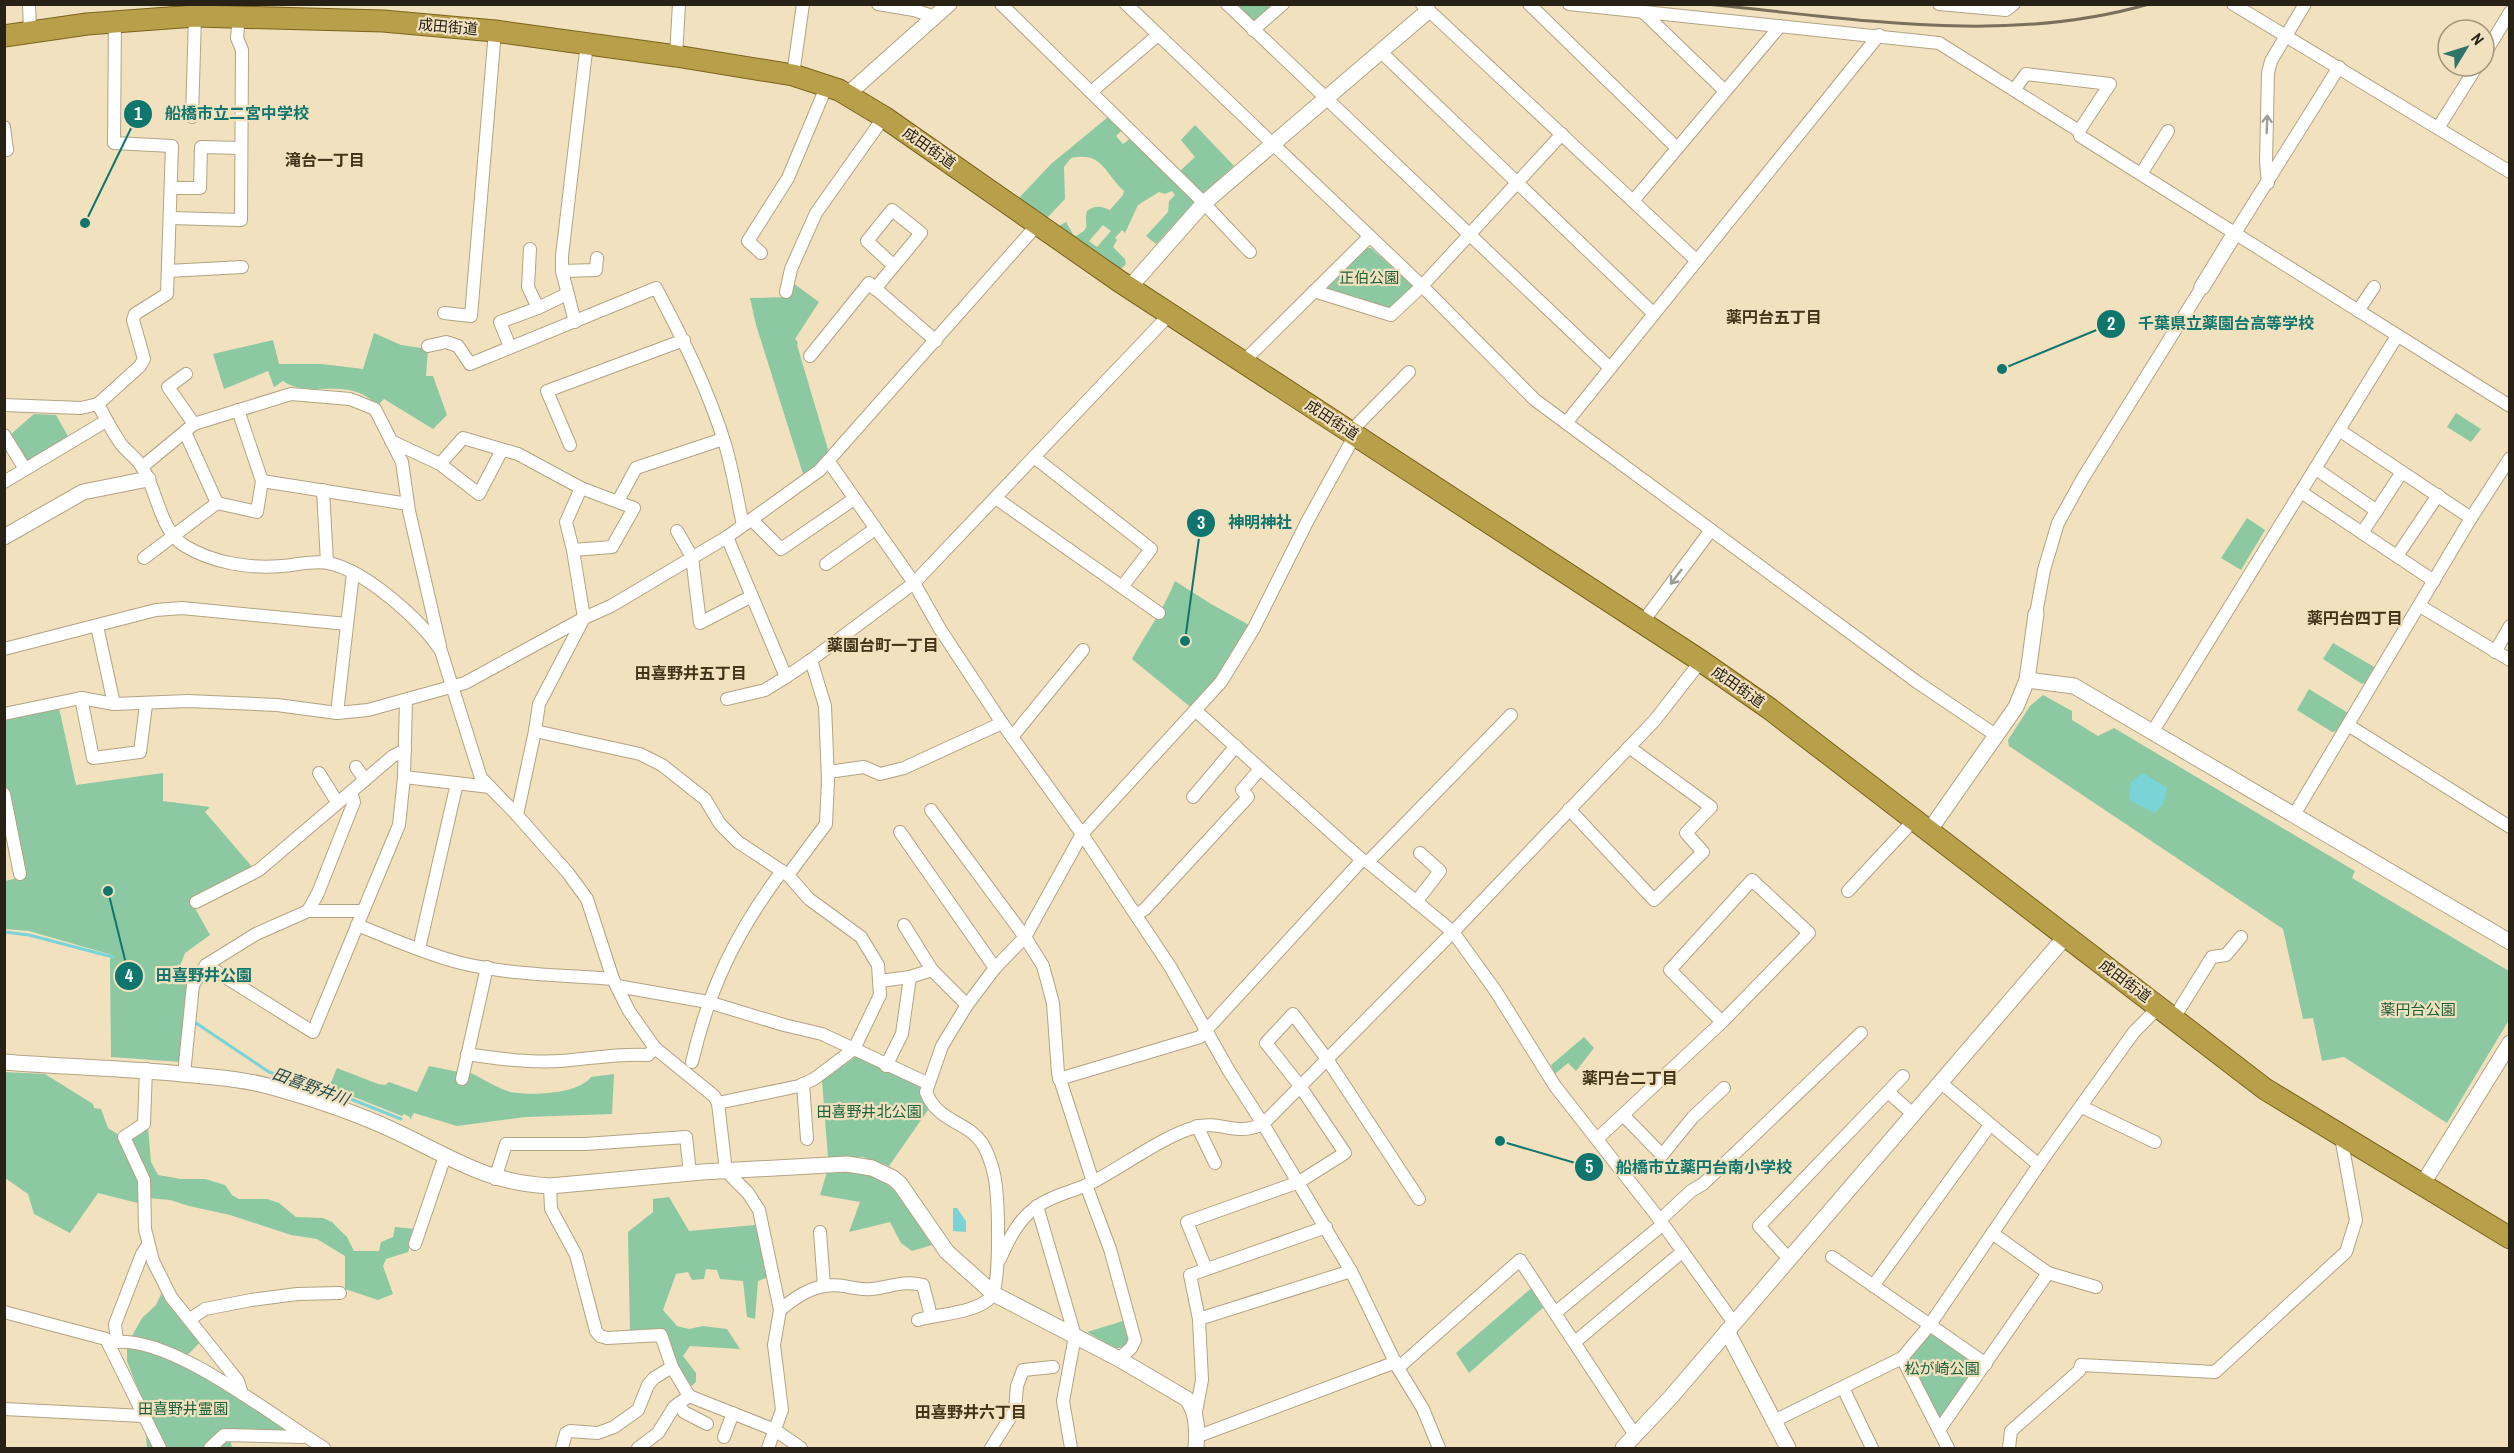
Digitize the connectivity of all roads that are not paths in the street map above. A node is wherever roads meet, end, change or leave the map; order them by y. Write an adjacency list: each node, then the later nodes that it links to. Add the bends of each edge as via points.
1 (29, 4): 28 (street)
2 (680, 4): 37 (street)
3 (803, 4): 39 (street)
4 (878, 4): 22 (street)
5 (949, 4): 22 (street)
6 (1001, 4): 44 (street)
7 (1126, 4): 30 (street)
8 (1227, 4): 25 (street)
9 (1283, 4): 25 (street)
10 (1529, 4): 56 (street)
11 (1569, 4): 18 (street)
12 (1939, 4): 13 (street, via 2006,10)
13 (2014, 4)
14 (2233, 4): 33 (street)
15 (2305, 4): 33 (street)
16 (1427, 7): 36 (street); 53 (street)
17 (285, 11): 21 (highway, 成田街道); 26 (highway, 成田街道)
18 (1642, 11): 24 (street); 43 (street)
19 (186, 12): 21 (highway, 成田街道); 23 (highway, 成田街道); 47 (street)
20 (2510, 12): 27 (street)
21 (239, 15): 55 (street)
22 (935, 17): 45 (street)
23 (115, 21): 28 (highway, 成田街道); 62 (street, via 114,143 172,146)
24 (1780, 26): 31 (street); 43 (street)
25 (1253, 30): 46 (street)
26 (495, 31): 35 (highway, 成田街道); 89 (street, via 471,316)
27 (2498, 31): 29 (street); 34 (street)
28 (30, 32): 32 (highway, 成田街道)
29 (2496, 34)
30 (1158, 35): 44 (street); 54 (street)
31 (1879, 35): 42 (street, via 1939,43); 74 (street)
32 (4, 36)
33 (2286, 36): 38 (street); 61 (street, one-way to 33, via 2268,73)
34 (2510, 38)
35 (587, 43): 37 (highway, 成田街道); 78 (street)
36 (1381, 52): 46 (street); 60 (street)
37 (676, 56): 39 (highway, 成田街道)
38 (2338, 67): 50 (street); 61 (street)
39 (793, 75): 41 (highway, 成田街道)
40 (2469, 78): 50 (street)
41 (827, 85): 45 (highway, 成田街道); 72 (street, via 788,178 748,241)
42 (2014, 90): 51 (street); 51 (street, via 2026,74 2110,84)
43 (1725, 91): 56 (street)
44 (1091, 92): 64 (street)
45 (848, 94): 48 (highway, 成田街道)
46 (1325, 98): 54 (street); 68 (street)
47 (192, 117)
48 (884, 117): 66 (highway, 成田街道); 85 (street, via 816,213 791,269)
49 (4, 127): 57 (street)
50 (2438, 128): 58 (street)
51 (2079, 131): 59 (street, via 2080,136)
52 (2168, 131): 59 (street)
53 (1562, 134): 60 (street); 63 (street)
54 (1273, 144): 64 (street); 69 (street)
55 (241, 148): 62 (street, via 201,147 200,188); 65 (street, via 241,220)
56 (1677, 148): 63 (street)
57 (7, 150)
58 (2510, 172)
59 (2141, 174): 67 (street)
60 (1518, 183): 68 (street); 91 (street)
61 (2268, 183): 67 (street)
62 (171, 188): 65 (street)
63 (1633, 201): 74 (street)
64 (1204, 203): 71 (street); 82 (street)
65 (170, 218): 77 (street)
66 (1037, 225): 82 (highway, 成田街道); 95 (street)
67 (2235, 233): 81 (street); 88 (street)
68 (1470, 235): 79 (street); 100 (street)
69 (1369, 237): 79 (street); 84 (street)
70 (530, 249): 87 (street, via 528,287)
71 (1250, 252)
72 (761, 253)
73 (597, 258): 78 (street, via 597,270)
74 (1697, 261): 91 (street)
75 (894, 266): 75 (street, via 867,241 892,210 921,233); 83 (street)
76 (242, 267): 77 (street)
77 (168, 271): 103 (street, via 167,294 135,314 133,320 144,359 141,366)
78 (562, 272): 86 (street)
79 (1422, 286): 84 (street, via 1391,315); 108 (street, via 1535,400)
80 (2374, 286): 88 (street)
81 (2202, 287): 159 (street, via 2058,523)
82 (1129, 288): 90 (highway, 成田街道)
83 (875, 289): 95 (street); 98 (street, via 869,283)
84 (1314, 291): 99 (street)
85 (786, 292)
86 (567, 294): 87 (street); 92 (street)
87 (538, 308): 97 (street, via 500,322)
88 (2358, 311): 93 (street)
89 (444, 313)
90 (1170, 314): 99 (highway, 成田街道); 117 (street)
91 (1654, 314): 100 (street)
92 (574, 322): 94 (street, via 656,288); 97 (street)
93 (2397, 336): 105 (street); 110 (street)
94 (684, 340): 113 (street); 115 (street, via 547,391)
95 (936, 341): 119 (street)
96 (428, 346): 97 (street, via 446,342 458,346 470,364)
97 (510, 347)
98 (810, 356)
99 (1243, 362): 111 (highway, 成田街道)
100 (1610, 368): 108 (street)
101 (1409, 372): 111 (street)
102 (186, 375): 109 (street, via 168,387)
103 (98, 404): 104 (street, via 81,408); 107 (street)
104 (4, 405)
105 (2510, 406)
106 (238, 410): 109 (street); 114 (street, via 291,394 350,399 375,409); 125 (street)
107 (106, 421): 121 (street); 124 (street)
108 (1566, 423): 140 (street)
109 (189, 428): 124 (street); 134 (street)
110 (2339, 430): 122 (street); 123 (street)
111 (1352, 434): 161 (highway, 成田街道); 180 (street, via 1254,627 1221,682)
112 (4, 435): 121 (street)
113 (723, 439): 133 (street, via 636,468); 138 (street)
114 (391, 441): 120 (street); 135 (street, via 402,462)
115 (570, 445)
116 (502, 450): 120 (street, via 463,438); 120 (street, via 479,494); 127 (street, via 518,454)
117 (1034, 457): 132 (street); 155 (street, via 1151,549)
118 (2510, 458): 137 (street)
119 (829, 462): 131 (street); 138 (street)
120 (440, 464)
121 (26, 469): 126 (street)
122 (2316, 469): 129 (street); 136 (street)
123 (2402, 472): 130 (street); 136 (street)
124 (145, 473): 143 (street); 144 (street, via 83,492)
125 (261, 481): 128 (street); 134 (street, via 257,512)
126 (4, 482)
127 (581, 488): 133 (street); 146 (street, via 566,522)
128 (323, 490): 135 (street); 150 (street)
129 (2301, 492): 142 (street); 187 (street)
130 (2438, 495): 137 (street); 147 (street)
131 (854, 499): 138 (street, via 781,549); 139 (street)
132 (996, 499): 154 (street); 155 (street)
133 (618, 501): 146 (street, via 634,508 612,547)
134 (217, 502): 143 (street)
135 (408, 504): 167 (street)
136 (2377, 511): 142 (street)
137 (2471, 518): 153 (street)
138 (748, 523): 145 (street)
139 (875, 529): 151 (street); 154 (street)
140 (1711, 530): 161 (street, one-way to 161); 188 (street)
141 (677, 531): 148 (street)
142 (2362, 533): 147 (street)
143 (174, 536): 149 (street); 150 (street, via 185,546 221,561 267,567)
144 (4, 537)
145 (727, 537): 148 (street); 156 (street)
146 (573, 550): 160 (street)
147 (2397, 556): 153 (street)
148 (692, 557): 156 (street, via 700,623); 160 (street)
149 (144, 558)
150 (327, 562): 152 (street)
151 (826, 564)
152 (353, 573): 162 (street); 167 (street, via 389,598)
153 (2434, 581): 157 (street)
154 (914, 583): 169 (street); 184 (street)
155 (1122, 587): 158 (street)
156 (752, 596): 172 (street)
157 (2420, 606): 168 (street); 185 (street)
158 (1159, 613)
159 (2036, 614): 173 (street)
160 (584, 618): 174 (street, via 465,683); 186 (street, via 539,704)
161 (1642, 623): 171 (highway, 成田街道)
162 (347, 624): 163 (street, via 182,608 156,610); 181 (street)
163 (97, 626): 165 (street); 178 (street)
164 (2510, 626): 168 (street)
165 (4, 649)
166 (1083, 650): 189 (street)
167 (441, 651): 174 (street)
168 (2495, 651): 170 (street)
169 (811, 660): 172 (street); 195 (street, via 825,706)
170 (2510, 660)
171 (1701, 661): 191 (street); 210 (highway, 成田街道)
172 (786, 676): 176 (street, via 765,690)
173 (2027, 680): 187 (street, via 2074,686); 188 (street, via 2016,707)
174 (452, 686): 177 (street); 200 (street, via 481,778)
175 (81, 698): 178 (street); 179 (street, via 93,758 140,752); 182 (street)
176 (727, 699)
177 (406, 701): 181 (street); 192 (street)
178 (114, 704): 179 (street)
179 (146, 705): 181 (street, via 180,701 277,705)
180 (1196, 711): 190 (street); 213 (street)
181 (337, 713)
182 (4, 714)
183 (1511, 715): 215 (street)
184 (1002, 723): 189 (street); 195 (street, via 904,768 880,774 864,767)
185 (2348, 725): 208 (street); 211 (street)
186 (535, 731): 207 (street); 216 (street, via 640,754 662,765 705,799 720,824 738,842)
187 (2153, 731): 208 (street)
188 (1997, 736): 210 (street)
189 (1012, 737): 213 (street)
190 (1236, 746): 194 (street); 203 (street)
191 (1629, 747): 205 (street); 205 (street, via 1711,807 1686,833 1703,852 1654,900)
192 (405, 750): 197 (street); 198 (street)
193 (356, 767): 198 (street)
194 (1260, 769): 215 (street); 223 (street, via 1242,790 1248,797)
195 (828, 772): 216 (street, via 826,824)
196 (319, 773): 204 (street)
197 (404, 777): 199 (street); 221 (street, via 399,825)
198 (365, 780): 201 (street)
199 (457, 783): 200 (street); 231 (street)
200 (490, 787): 207 (street)
201 (351, 792): 204 (street); 222 (street, via 354,802)
202 (4, 794): 209 (street)
203 (1193, 797)
204 (337, 802): 219 (street, via 259,870)
205 (1569, 809): 226 (street)
206 (931, 810): 228 (street)
207 (517, 815): 238 (street, via 587,899)
208 (2295, 815): 230 (street)
209 (7, 823): 217 (street)
210 (1921, 825): 218 (street); 227 (highway, 成田街道)
211 (2510, 827)
212 (900, 832): 234 (street)
213 (1082, 834): 223 (street); 228 (street)
214 (1420, 853): 220 (street, via 1440,871)
215 (1365, 861): 220 (street); 243 (street)
216 (785, 873): 237 (street, via 809,899 861,937 878,965); 239 (street, via 743,926)
217 (20, 874)
218 (1848, 891)
219 (196, 902)
220 (1416, 902): 226 (street)
221 (363, 910): 222 (street); 224 (street)
222 (308, 911): 232 (street, via 256,934)
223 (1137, 914): 243 (street)
224 (357, 925): 231 (street); 232 (street, via 313,1032)
225 (904, 925): 235 (street)
226 (1453, 932): 249 (street); 273 (street, via 1555,1086)
227 (2066, 936): 241 (highway, 成田街道); 258 (street)
228 (1025, 937): 234 (street); 257 (street, via 1043,966 1050,988)
229 (2241, 937): 241 (street, via 2226,955 2212,957)
230 (2510, 942)
231 (419, 949): 233 (street)
232 (206, 965): 254 (street, via 193,985)
233 (487, 967): 238 (street); 248 (street)
234 (995, 968): 240 (street)
235 (932, 970): 236 (street); 240 (street)
236 (910, 977): 237 (street); 252 (street, via 902,1034)
237 (880, 981): 247 (street, via 880,995)
238 (615, 983): 239 (street); 246 (street)
239 (708, 1002): 247 (street, via 822,1034); 251 (street)
240 (967, 1005): 259 (street, via 942,1046)
241 (2166, 1013): 265 (street, via 2134,1032); 271 (highway, 成田街道, via 2265,1089)
242 (1722, 1022): 242 (street, via 1670,970 1752,880 1809,933); 267 (street)
243 (1206, 1030): 257 (street, via 1200,1037); 268 (street)
244 (1861, 1033): 287 (street)
245 (2510, 1043): 283 (street)
246 (655, 1048): 248 (street, via 648,1055 557,1061); 264 (street)
247 (854, 1049): 252 (street); 260 (street)
248 (467, 1054): 256 (street)
249 (1327, 1059): 261 (street); 261 (street, via 1293,1014 1266,1043); 285 (street)
250 (4, 1062): 253 (street)
251 (692, 1062)
252 (886, 1066): 259 (street)
253 (146, 1070): 254 (street); 293 (street, via 144,1124 124,1137 144,1180)
254 (184, 1074): 275 (street, via 253,1082 324,1103)
255 (1903, 1076): 263 (street)
256 (462, 1079)
257 (1059, 1079): 282 (street)
258 (1940, 1082): 266 (street); 269 (street)
259 (927, 1083): 297 (street, via 926,1092 936,1110 977,1137 987,1154 996,1186)
260 (803, 1084): 264 (street); 272 (street)
261 (1300, 1086): 268 (street); 281 (street, via 1345,1154)
262 (1724, 1088): 267 (street, via 1693,1117 1662,1155)
263 (1888, 1092): 266 (street); 296 (street, via 1759,1226)
264 (718, 1103): 278 (street)
265 (2082, 1107): 274 (street); 277 (street)
266 (1913, 1114): 296 (street)
267 (1624, 1116): 273 (street)
268 (1263, 1124): 270 (street, via 1252,1130 1235,1131); 281 (street)
269 (1990, 1125): 277 (street); 302 (street)
270 (1197, 1126): 276 (street); 282 (street)
271 (2341, 1137): 283 (highway, 成田街道); 354 (street, via 2356,1220 2346,1252 2215,1372 2082,1365 2011,1431)
272 (807, 1139)
273 (1597, 1139): 287 (street)
274 (2155, 1142)
275 (445, 1156): 280 (street); 292 (street)
276 (1215, 1163)
277 (2039, 1165): 290 (street)
278 (726, 1171): 279 (street); 305 (street, via 847,1164 884,1173 907,1192 947,1252); 306 (street, via 759,1210)
279 (690, 1173): 280 (street, via 686,1137 585,1144 506,1144); 284 (street)
280 (495, 1179): 284 (street)
281 (1299, 1182): 288 (street); 298 (street, via 1187,1222)
282 (1089, 1183): 286 (street); 319 (street, via 1135,1340)
283 (2422, 1185): 291 (highway, 成田街道)
284 (550, 1186): 322 (street, via 551,1209 576,1256 596,1331 607,1338 661,1335)
285 (1419, 1199)
286 (1037, 1206): 297 (street, via 1012,1234); 315 (street)
287 (1661, 1223): 294 (street); 308 (street)
288 (1326, 1227): 298 (street); 299 (street)
289 (820, 1232): 301 (street)
290 (1992, 1233): 300 (street); 313 (street)
291 (2510, 1238)
292 (415, 1244)
293 (148, 1245): 311 (street, via 171,1297); 316 (street, via 115,1324)
294 (1683, 1252): 314 (street); 317 (street)
295 (1832, 1257): 302 (street)
296 (1789, 1259): 314 (street)
297 (998, 1262): 305 (street)
298 (1206, 1269): 310 (street, via 1190,1275)
299 (1351, 1271): 310 (street); 321 (street)
300 (2048, 1273): 303 (street); 320 (street)
301 (824, 1286): 306 (street, via 805,1292); 309 (street, via 866,1289 909,1282 923,1285)
302 (1873, 1286): 313 (street)
303 (2096, 1287)
304 (340, 1293): 311 (street, via 251,1300 205,1309)
305 (994, 1294): 309 (street, via 970,1309); 315 (street)
306 (780, 1310): 334 (street, via 774,1346 782,1410)
307 (4, 1312): 316 (street)
308 (1555, 1312): 317 (street); 321 (street, via 1520,1260)
309 (931, 1316): 312 (street)
310 (1199, 1318): 331 (street, via 1202,1380)
311 (190, 1320): 325 (street, via 238,1381)
312 (918, 1320)
313 (1929, 1326): 318 (street); 320 (street)
314 (1731, 1327): 332 (street); 336 (street)
315 (1075, 1336): 319 (street); 348 (street, via 1063,1401)
316 (113, 1342): 325 (street, via 163,1349); 330 (street)
317 (1575, 1342): 336 (street)
318 (1902, 1358): 324 (street); 335 (street)
319 (1119, 1359): 331 (street, via 1179,1393 1193,1407)
320 (1986, 1364): 335 (street)
321 (1397, 1365): 339 (street); 349 (street, via 1423,1409)
322 (672, 1366): 326 (street); 343 (street, via 648,1385 638,1410 598,1433 566,1433)
323 (1053, 1367): 347 (street, via 1023,1370 1015,1410)
324 (1843, 1388): 332 (street); 352 (street)
325 (242, 1394): 337 (street)
326 (689, 1396): 327 (street); 329 (street)
327 (678, 1404): 333 (street, via 684,1412); 344 (street, via 658,1433)
328 (4, 1409): 330 (street)
329 (733, 1413): 334 (street); 338 (street)
330 (143, 1416): 340 (street)
331 (1195, 1417): 339 (street)
332 (1774, 1420): 351 (street)
333 (707, 1424)
334 (775, 1430): 345 (street); 346 (street)
335 (1939, 1430): 353 (street)
336 (1635, 1435): 350 (street)
337 (304, 1437): 341 (street, via 224,1435); 342 (street)
338 (724, 1437)
339 (1196, 1443)
340 (160, 1449)
341 (210, 1449)
342 (324, 1449)
343 (562, 1449)
344 (638, 1449)
345 (768, 1449)
346 (801, 1449)
347 (991, 1449)
348 (1071, 1449)
349 (1439, 1449)
350 (1623, 1449)
351 (1788, 1449)
352 (1872, 1449)
353 (1948, 1449)
354 (2009, 1449)

